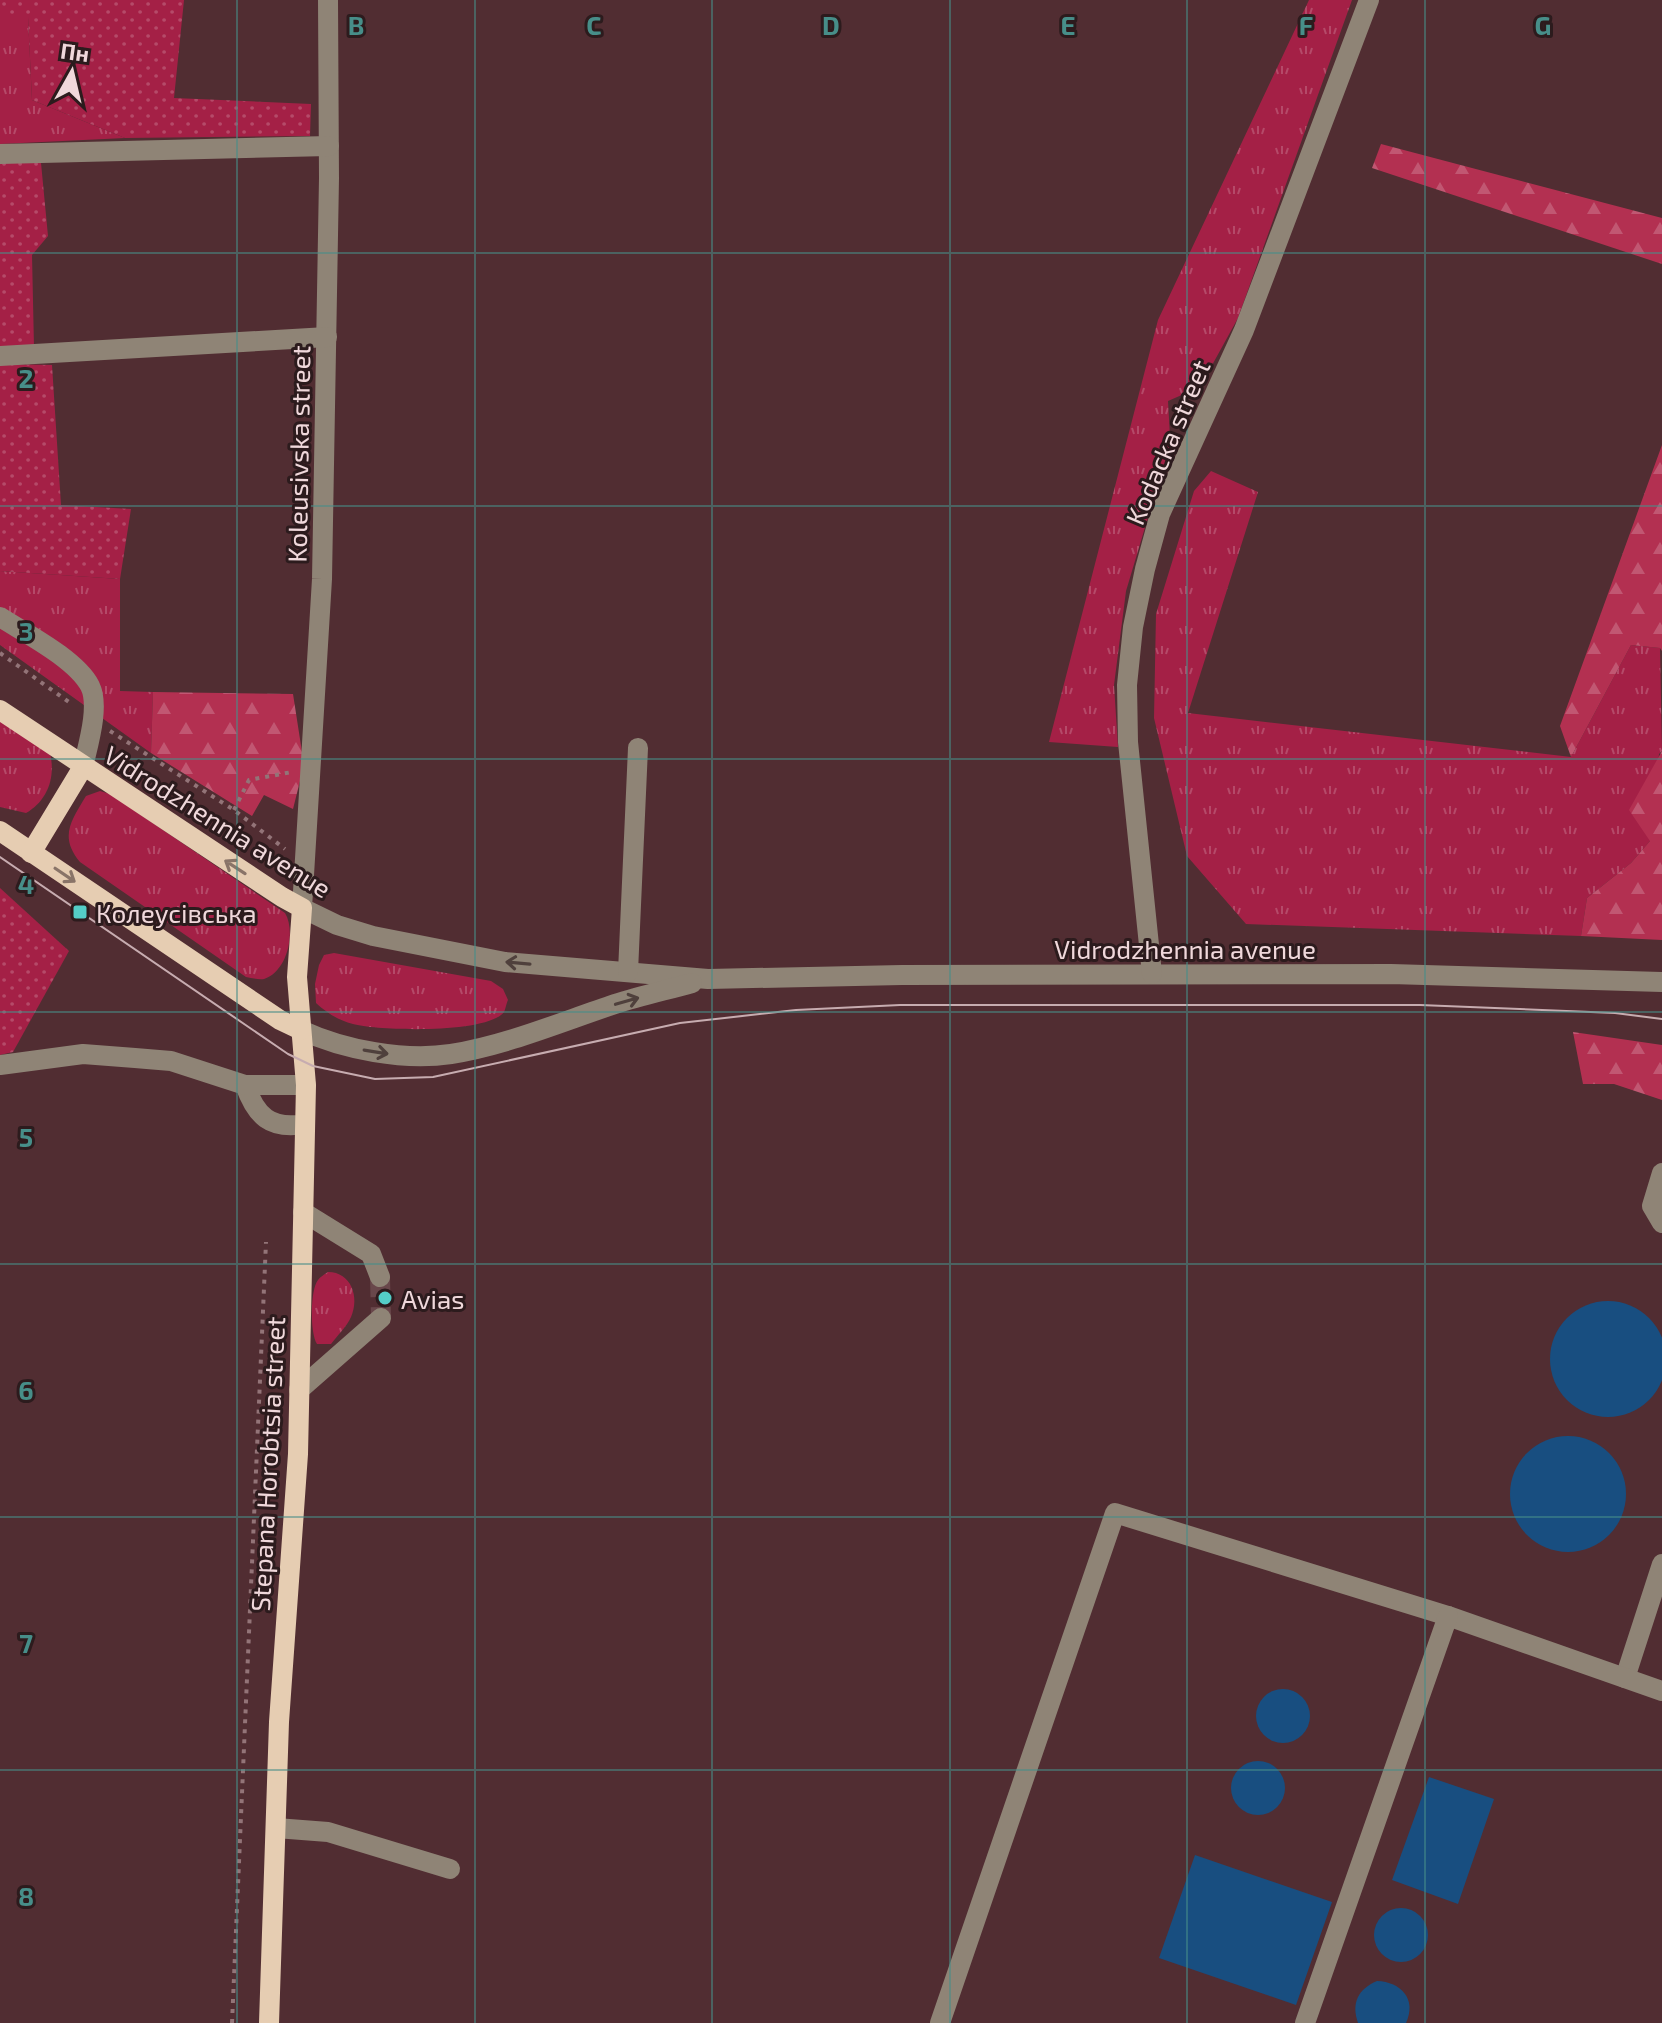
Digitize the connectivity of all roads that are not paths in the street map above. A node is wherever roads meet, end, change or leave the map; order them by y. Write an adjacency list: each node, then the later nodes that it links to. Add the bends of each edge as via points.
1 (328, 0): 3 (street, Koleusivska street)
2 (1369, 0): 15 (street, Kodacka street, via 1244,330 1160,514 1145,569 1133,627 1128,742)
3 (329, 146): 4 (street); 5 (street, Koleusivska street)
4 (0, 154)
5 (327, 337): 6 (street); 13 (street, Koleusivska street, via 322,579)
6 (0, 356)
7 (0, 617): 10 (street, via 74,667 90,687 93,720)
8 (0, 710): 10 (main road, Vidrodzhennia avenue)
9 (638, 748): 14 (street)
10 (83, 767): 12 (main road); 13 (main road, Vidrodzhennia avenue, one-way to 10)
11 (0, 831): 12 (main road, Vidrodzhennia avenue)
12 (31, 853): 18 (main road, Vidrodzhennia avenue, one-way to 18)
13 (302, 908): 14 (street, Vidrodzhennia avenue, one-way to 13, via 505,962 388,939 337,925); 18 (main road, Stepana Horobtsia street, via 297,977)
14 (628, 972): 16 (street, Vidrodzhennia avenue)
15 (1152, 974): 16 (street, Vidrodzhennia avenue); 17 (street, Vidrodzhennia avenue)
16 (708, 979): 18 (street, Vidrodzhennia avenue, one-way to 16, via 382,1054 449,1054)
17 (1662, 982)
18 (301, 1030): 21 (main road, Stepana Horobtsia street)
19 (0, 1065): 20 (street, via 83,1054 135,1058 171,1061)
20 (245, 1085): 21 (street); 22 (street, via 260,1115 273,1123)
21 (306, 1085): 22 (main road, Stepana Horobtsia street)
22 (305, 1124): 24 (main road, Stepana Horobtsia street)
23 (1662, 1173): 25 (street, via 1652,1206)
24 (303, 1212): 26 (street, via 371,1254); 28 (main road, Stepana Horobtsia street)
25 (1662, 1223)
26 (380, 1277)
27 (381, 1318): 28 (street)
28 (299, 1390): 33 (main road, Stepana Horobtsia street)
29 (1662, 1564): 31 (street)
30 (1448, 1616): 31 (street); 36 (street, via 1115,1513); 37 (street)
31 (1625, 1678): 32 (street)
32 (1662, 1691)
33 (276, 1828): 34 (street, via 328,1832); 35 (main road, Stepana Horobtsia street)
34 (450, 1869)
35 (269, 2023)
36 (940, 2023)
37 (1305, 2023)

